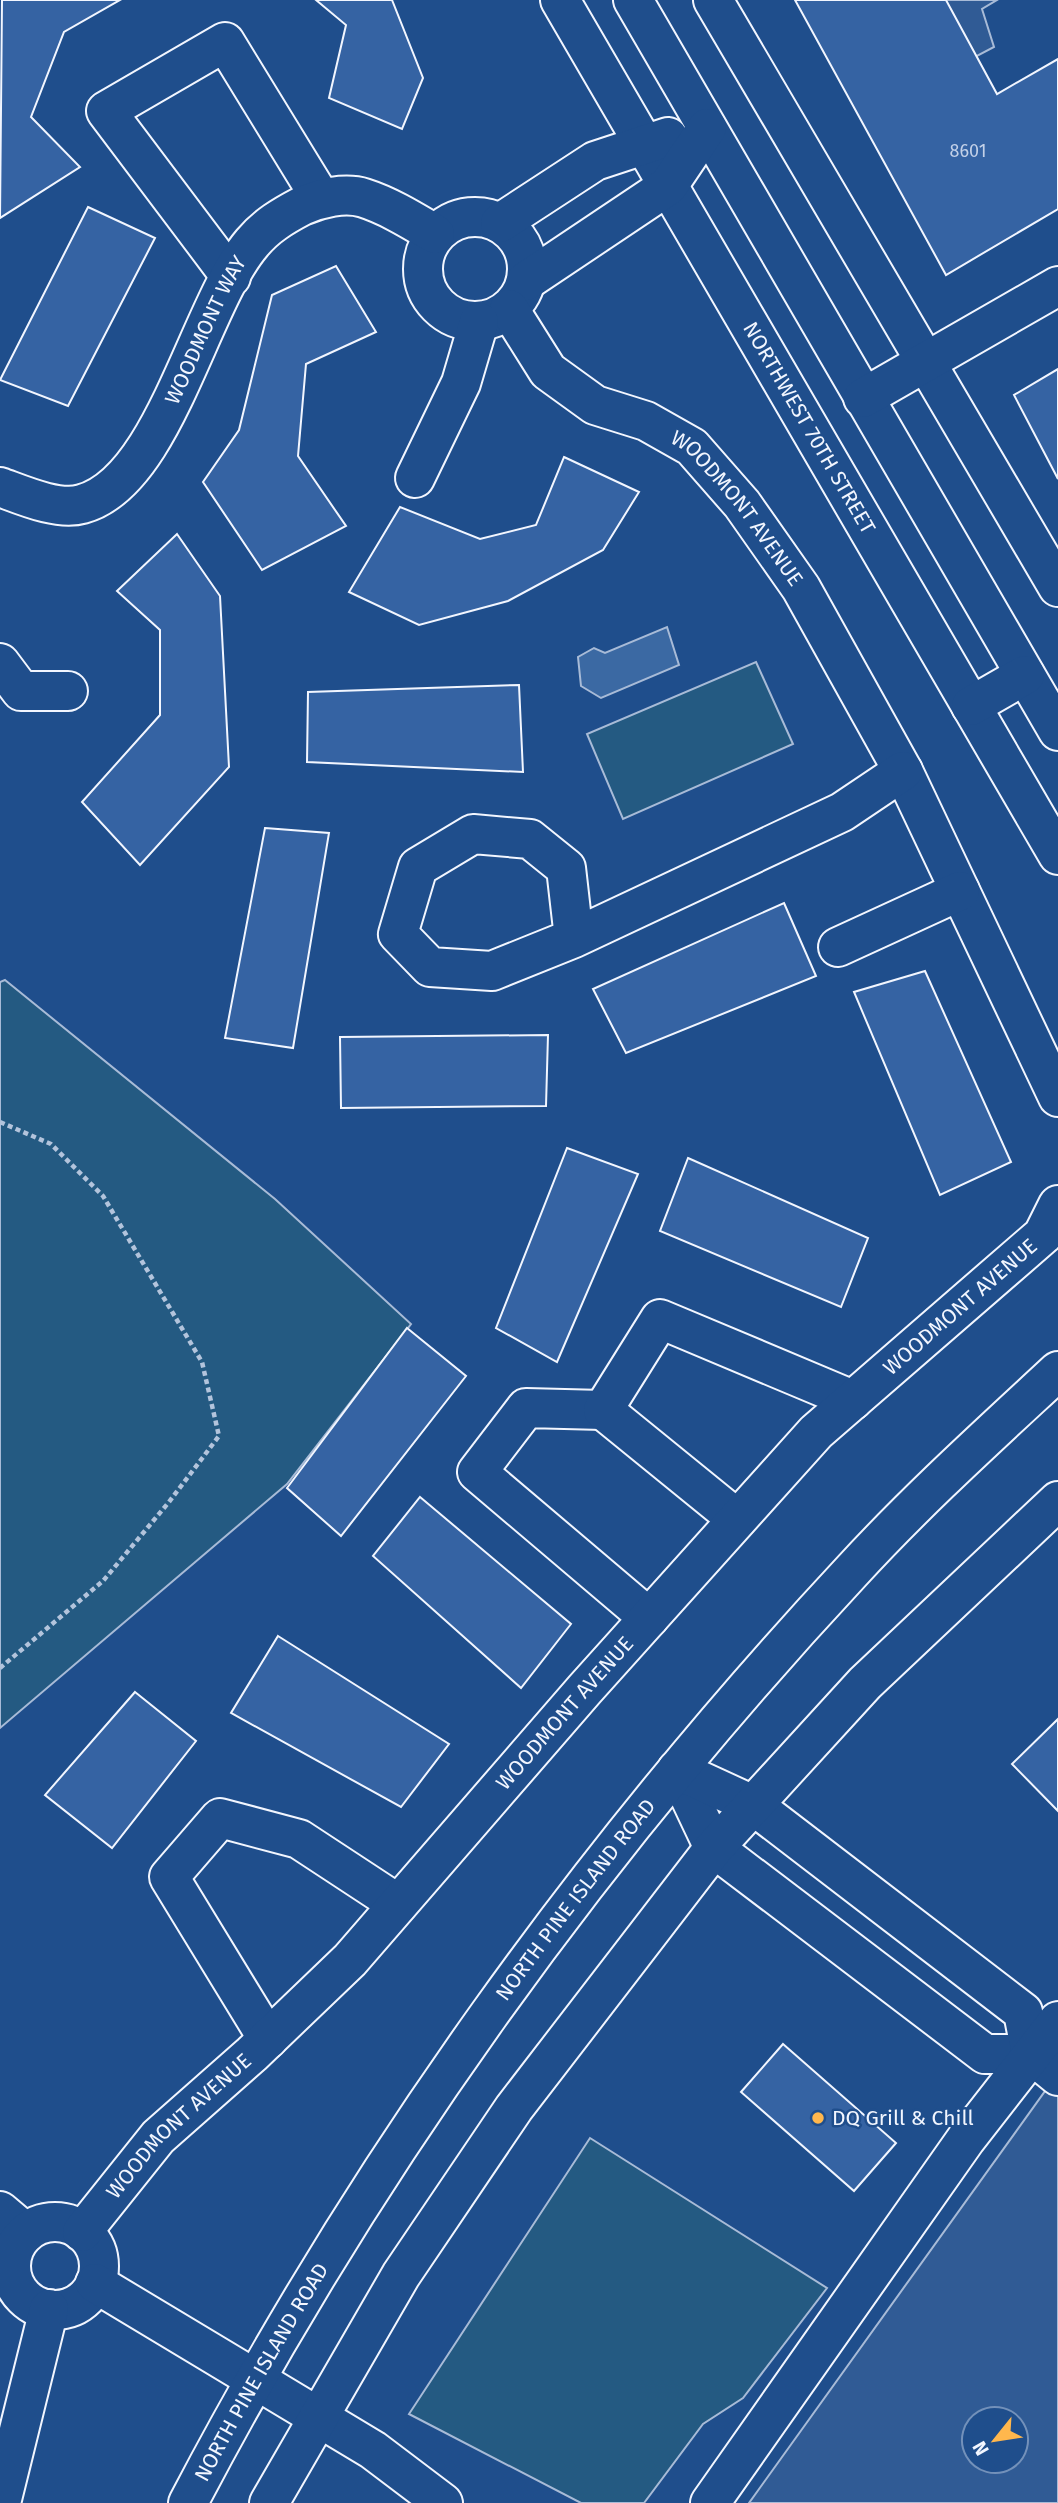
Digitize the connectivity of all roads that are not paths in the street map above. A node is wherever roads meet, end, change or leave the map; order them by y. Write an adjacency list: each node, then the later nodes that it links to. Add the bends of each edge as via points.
1 (560, 0): 5 (street, NORTHWEST 70TH STREET)
2 (634, 0): 4 (street)
3 (713, 0): 13 (street)
4 (708, 128): 5 (street); 6 (street); 14 (street)
5 (643, 143): 6 (street, NORTHWEST 70TH STREET); 8 (street, via 595,161)
6 (668, 186): 12 (street); 21 (street, NORTHWEST 70TH STREET)
7 (320, 197): 9 (street, WOODMONT WAY, via 362,197); 10 (street, WOODMONT WAY, via 277,218 251,244); 10 (street, via 225,42 106,111)
8 (500, 223): 9 (street, via 467,217); 12 (street, via 514,234 527,264)
9 (435, 234): 12 (street, via 422,267 424,285 433,301 463,320)
10 (231, 276): 16 (street, WOODMONT WAY, via 151,441 122,481 81,505 38,502)
11 (1058, 286): 13 (street)
12 (505, 304): 15 (street); 23 (street, WOODMONT AVENUE, via 548,371 596,405 646,421 692,447 742,505 801,588)
13 (925, 361): 14 (street); 17 (street)
14 (863, 398): 19 (street)
15 (415, 478)
16 (0, 486)
17 (1058, 587)
18 (0, 663): 20 (street, via 22,691)
19 (1025, 675): 21 (street); 22 (street)
20 (68, 691)
21 (971, 706): 24 (street, NORTHWEST 70TH STREET)
22 (1058, 731)
23 (903, 771): 25 (street, WOODMONT AVENUE); 26 (street, via 842,812)
24 (1058, 855)
25 (960, 891): 27 (street); 28 (street, WOODMONT AVENUE)
26 (574, 938): 26 (street, via 492,971 430,967 398,934 418,867 472,834 530,839 566,868)
27 (838, 947)
28 (1058, 1097)
29 (1058, 1205): 31 (street, WOODMONT AVENUE, via 1043,1235)
30 (1058, 1371): 36 (street, NORTH PINE ISLAND ROAD, via 852,1571)
31 (853, 1400): 32 (street, via 660,1319); 34 (street, WOODMONT AVENUE, via 816,1432)
32 (603, 1410): 34 (street); 35 (street, via 526,1408 477,1472)
33 (1058, 1501): 37 (street, via 865,1683)
34 (737, 1519): 35 (street, WOODMONT AVENUE)
35 (649, 1618): 39 (street, WOODMONT AVENUE)
36 (677, 1770): 37 (street); 38 (street); 47 (street, NORTH PINE ISLAND ROAD, via 511,1982 368,2193)
37 (753, 1805): 38 (street); 42 (street, via 1023,2012)
38 (714, 1848): 42 (street, via 985,2054); 48 (street, via 513,2108 401,2275)
39 (398, 1904): 41 (street, WOODMONT AVENUE, via 350,1960); 41 (street, via 299,1839 220,1818 169,1877)
40 (1058, 2021): 42 (street)
41 (268, 2039): 44 (street, WOODMONT AVENUE, via 158,2137)
42 (1044, 2065): 53 (street, via 951,2160)
43 (13, 2222): 44 (street, via 56,2222); 46 (street, via 15,2284 35,2305)
44 (82, 2232): 45 (street, via 97,2256)
45 (95, 2283): 46 (street, via 76,2304); 47 (street)
46 (49, 2309): 49 (street)
47 (253, 2379): 48 (street); 50 (street, NORTH PINE ISLAND ROAD)
48 (317, 2417): 51 (street); 52 (street, via 373,2450)
49 (1, 2503)
50 (188, 2503)
51 (269, 2503)
52 (443, 2503)
53 (709, 2503)

